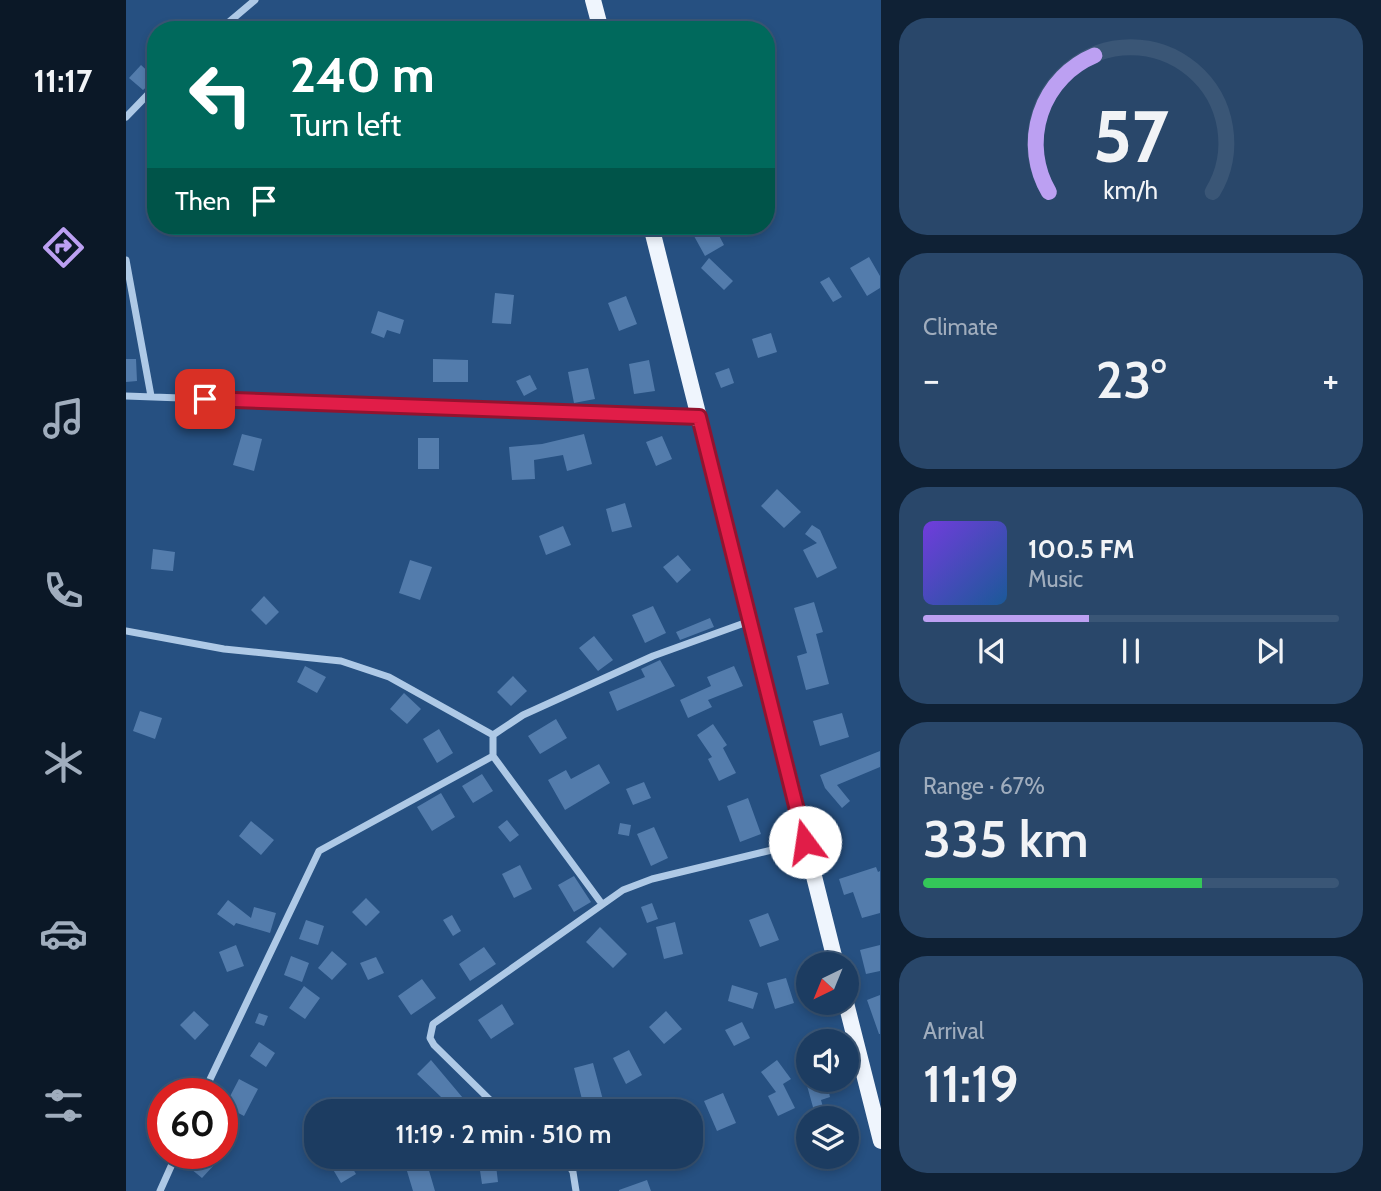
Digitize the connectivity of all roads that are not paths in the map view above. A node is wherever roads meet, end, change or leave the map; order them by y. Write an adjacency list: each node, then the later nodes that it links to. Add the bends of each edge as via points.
1 (255, 0): 3 (street)
2 (593, 0): 4 (main road)
3 (231, 21)
4 (599, 21)
5 (147, 95): 6 (street)
6 (126, 117)
7 (653, 235): 11 (main road)
8 (126, 260): 10 (street)
9 (126, 396): 10 (street)
10 (151, 396): 11 (street)
11 (699, 417): 12 (main road)
12 (750, 620): 14 (street, via 653,656 523,715); 16 (main road)
13 (126, 631): 14 (street, via 224,649 341,661 389,677)
14 (493, 735): 15 (street)
15 (493, 756): 17 (street); 20 (street, via 319,851)
16 (805, 842): 17 (street, via 652,879); 18 (main road)
17 (602, 904): 21 (street, via 433,1024 434,1045)
18 (833, 952)
19 (849, 1015): 22 (main road)
20 (211, 1078)
21 (489, 1099)
22 (880, 1141)
23 (170, 1169): 25 (street)
24 (571, 1169): 26 (street)
25 (160, 1191)
26 (576, 1191)

